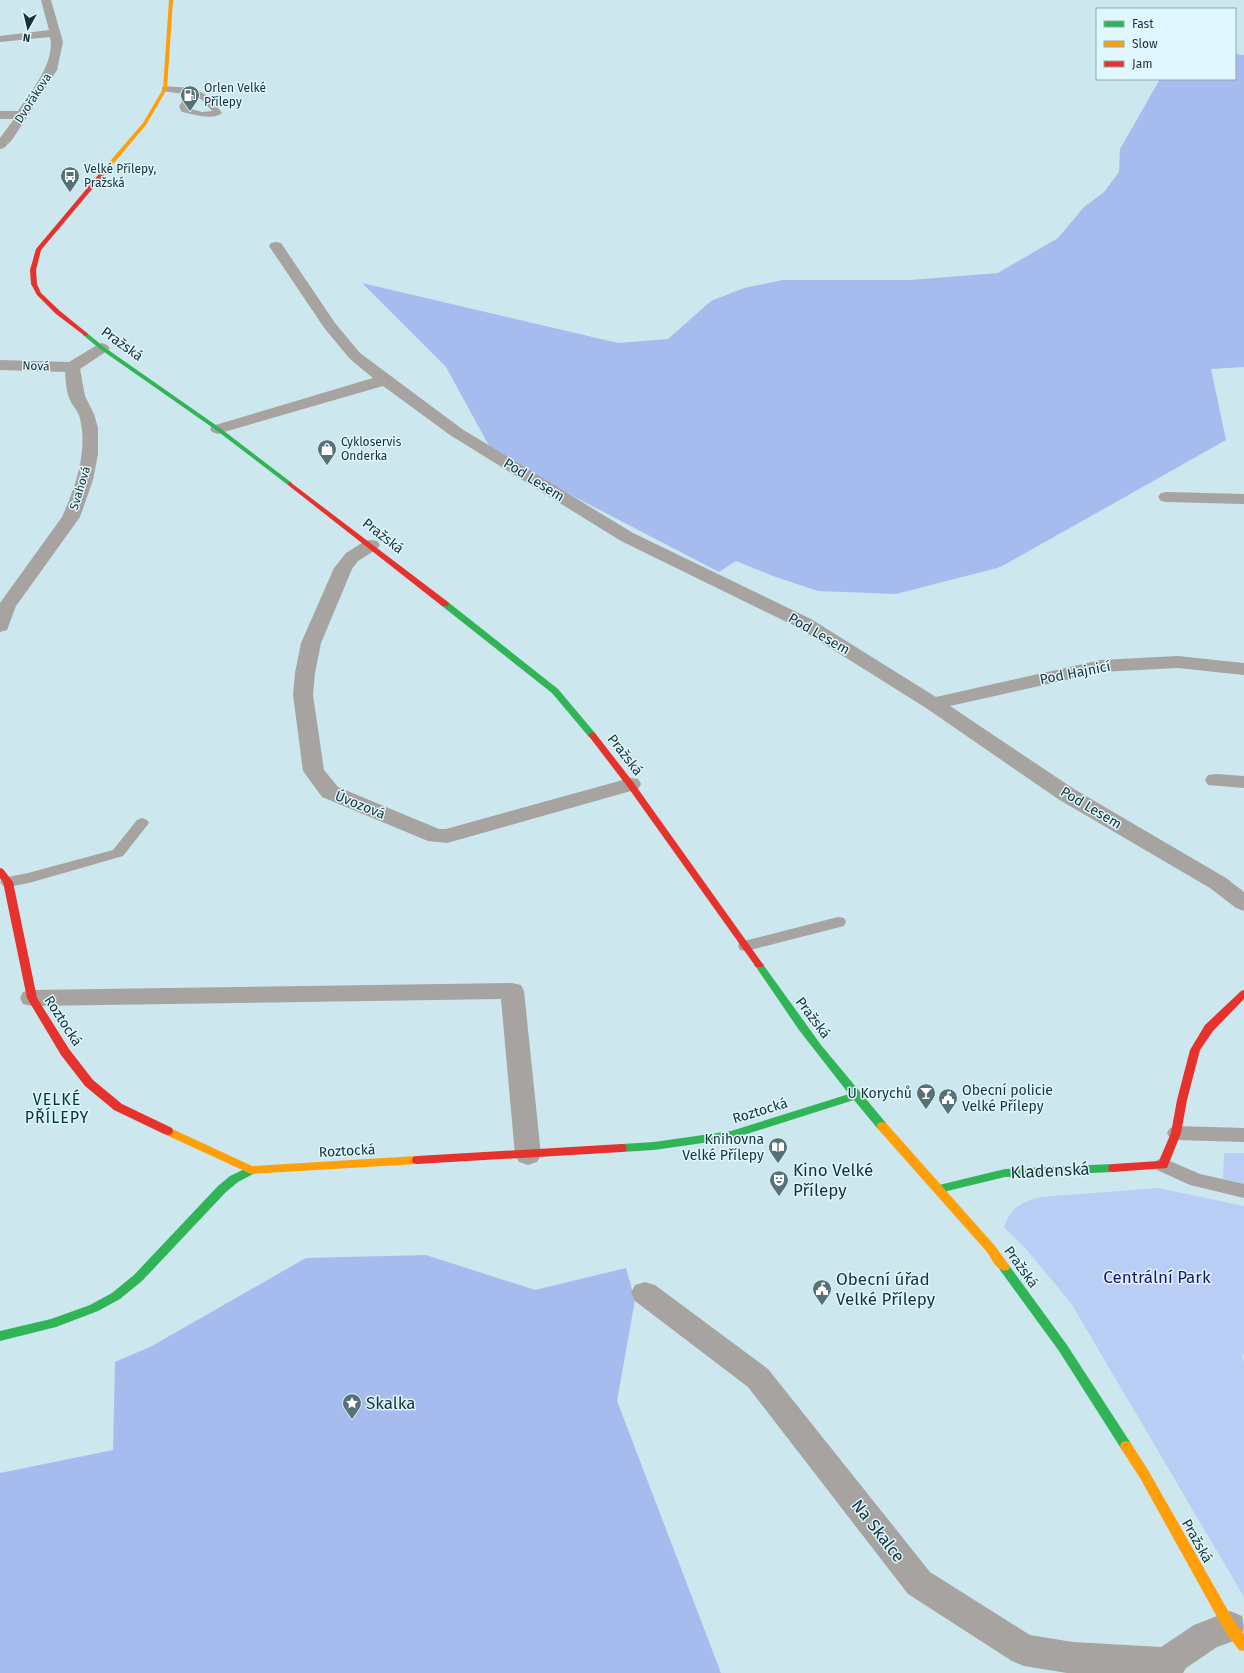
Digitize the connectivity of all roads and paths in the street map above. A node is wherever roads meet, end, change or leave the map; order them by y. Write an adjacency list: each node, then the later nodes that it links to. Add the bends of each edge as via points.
1 (46, 0): 3 (street, Dvořákova)
2 (171, 0): 5 (main road, Pražská)
3 (55, 33): 4 (street); 7 (street, Dvořákova, via 57,42 51,70)
4 (0, 39)
5 (165, 89): 6 (lane); 11 (main road, Pražská, via 143,127 60,222 34,259 32,274 36,290)
6 (180, 90): 6 (lane, via 187,92 188,95 182,107 184,110 202,114 218,113 201,94)
7 (23, 114): 8 (street); 9 (street, Dvořákova)
8 (0, 115)
9 (0, 145)
10 (276, 246): 14 (street, Pod Lesem, via 330,326 355,356)
11 (102, 348): 13 (street); 15 (main road, Pražská)
12 (0, 364): 13 (street, Nová)
13 (72, 367): 19 (street, Svahová, via 78,400 87,413 90,429 91,452 81,490 71,517 7,606)
14 (385, 380): 15 (street); 21 (street, Pod Lesem, via 456,432 627,538 804,623)
15 (218, 429): 18 (main road, Pražská)
16 (1167, 497): 17 (street)
17 (1244, 498)
18 (371, 545): 24 (main road, Pražská, via 555,691); 24 (street, Úvozová, via 352,557 343,568 311,643 305,673 304,702 314,770 330,792 436,836 447,836)
19 (0, 626)
20 (1244, 669): 21 (street, Pod Hajnicí, via 1178,662 1101,666)
21 (933, 704): 27 (street, Pod Lesem, via 1066,794 1218,884)
22 (1216, 780): 23 (street)
23 (1244, 782)
24 (630, 784): 29 (main road, Pražská)
25 (142, 823): 26 (lane, via 118,853 29,878)
26 (4, 877): 31 (main road, Roztocká)
27 (1244, 903)
28 (838, 922): 29 (lane)
29 (746, 946): 32 (main road, Pražská, via 793,1016)
30 (1244, 993): 33 (main road, via 1209,1028 1195,1050)
31 (32, 998): 35 (street, via 512,991); 37 (main road, Roztocká, via 88,1083 118,1107)
32 (856, 1096): 35 (main road, Roztocká, via 731,1135 654,1146); 38 (main road, Pražská)
33 (1176, 1134): 34 (lane); 36 (main road)
34 (1244, 1135)
35 (528, 1155): 37 (main road, Roztocká)
36 (1163, 1165): 38 (main road, Kladenská, via 1005,1173); 39 (lane, Kladenská, via 1196,1180)
37 (251, 1170): 41 (main road, via 222,1189 138,1278 116,1296 94,1308 52,1324)
38 (939, 1189): 42 (main road, Pražská, via 991,1249 1064,1348 1144,1474)
39 (1244, 1191)
40 (645, 1293): 43 (street, Na Skalce, via 758,1378 919,1584 1024,1650)
41 (0, 1336)
42 (1237, 1636): 43 (street, via 1206,1636 1174,1657)
43 (1168, 1668)

